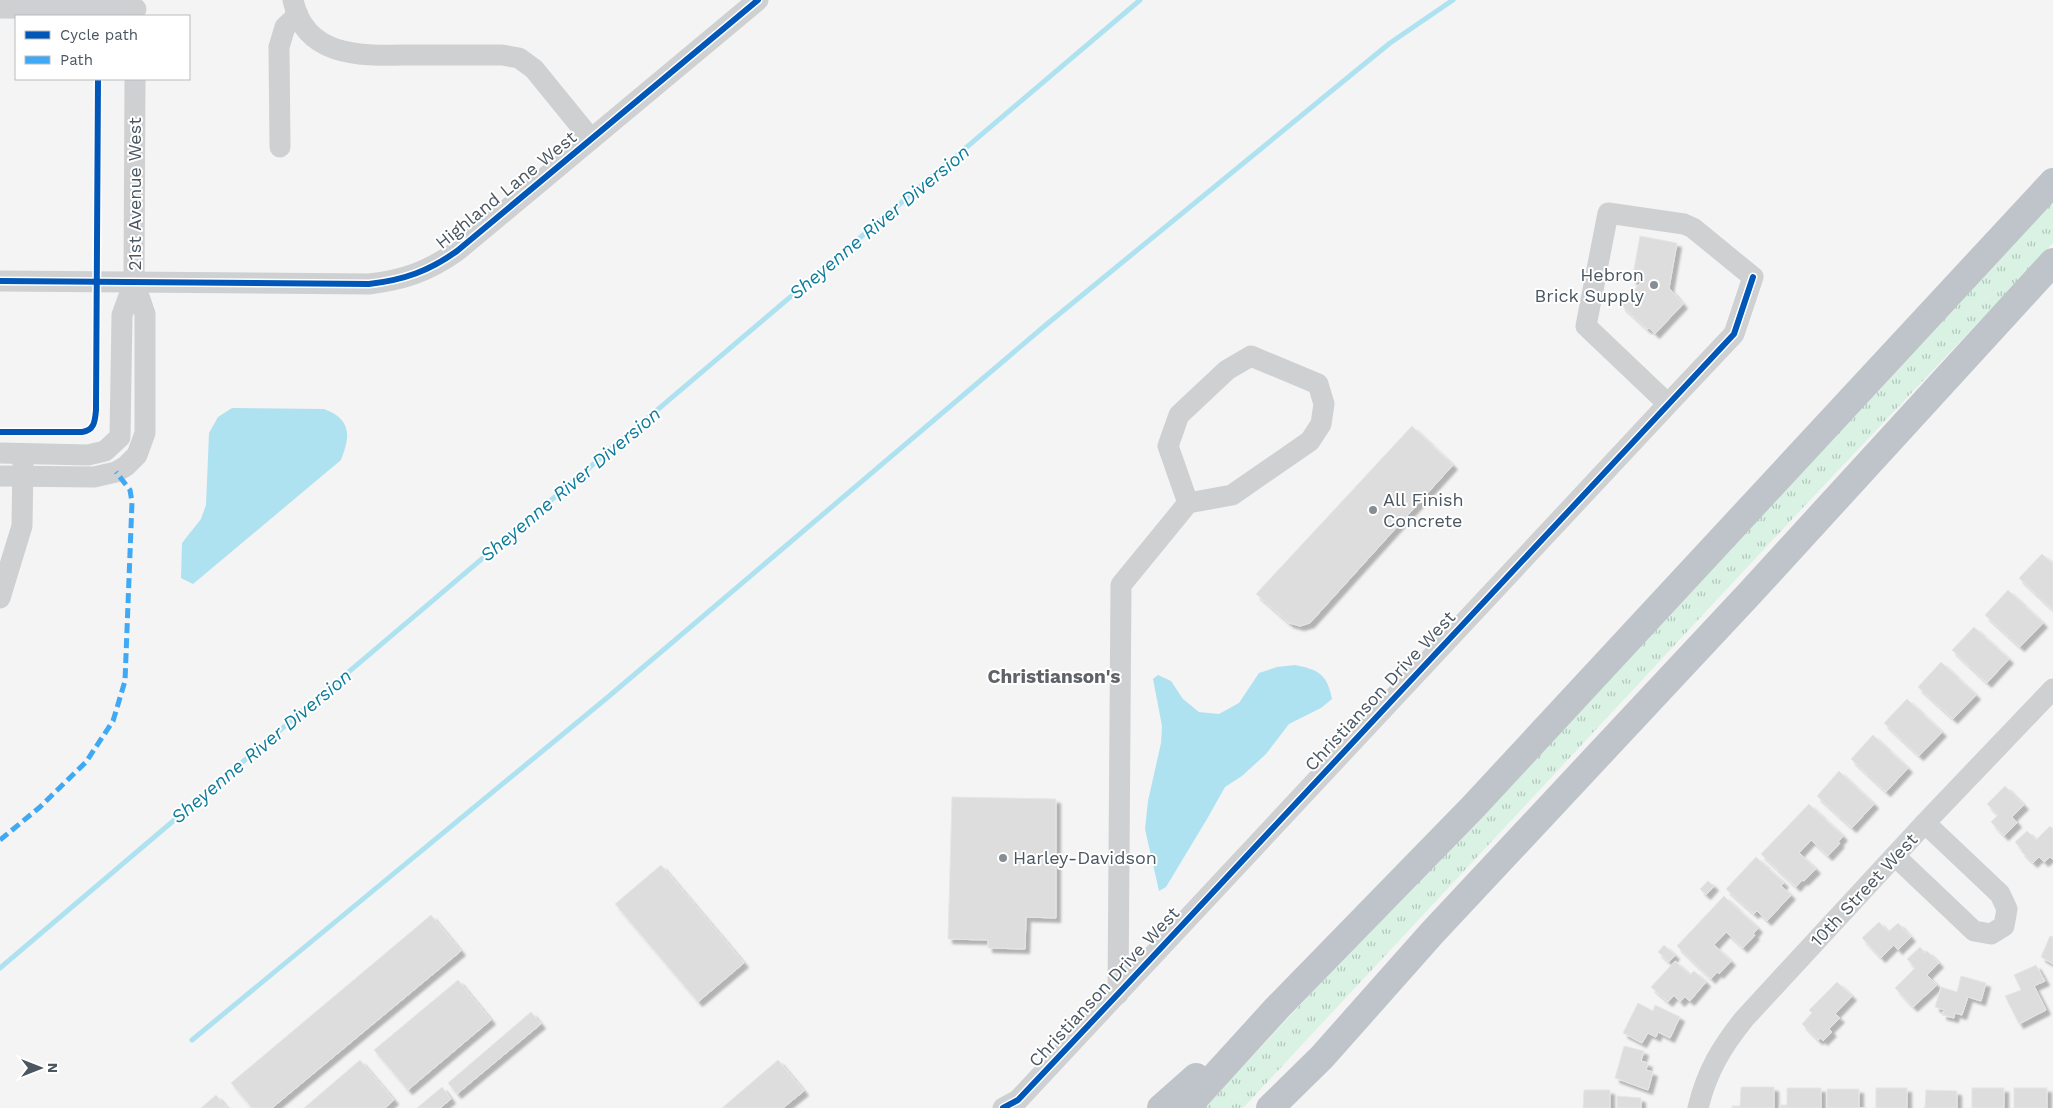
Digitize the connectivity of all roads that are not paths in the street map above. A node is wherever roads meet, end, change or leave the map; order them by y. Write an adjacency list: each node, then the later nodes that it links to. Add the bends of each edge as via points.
1 (758, 0): 6 (street, Highland Lane West)
2 (296, 7): 6 (street, via 318,40 331,48 354,54 502,55 518,58 534,70); 7 (street, via 279,47)
3 (0, 8): 4 (street)
4 (136, 8)
5 (135, 80): 11 (street, 21st Avenue West)
6 (591, 139): 11 (street, Highland Lane West, via 457,251 438,265 414,275 369,284)
7 (280, 147)
8 (2053, 182): 23 (highway, via 1474,806)
9 (2053, 262): 24 (highway)
10 (0, 281): 11 (street)
11 (134, 282): 14 (street, 21st Avenue West, via 122,315 120,437 106,451 88,455); 16 (street, via 145,314 145,433 137,455 116,472 94,477)
12 (1668, 404): 12 (street, Christianson Drive West, via 1734,334 1754,277 1684,224 1608,212 1586,326); 22 (street, Christianson Drive West)
13 (0, 453): 14 (street)
14 (23, 453): 16 (street)
15 (0, 476): 16 (street)
16 (23, 476): 18 (street, via 22,526)
17 (1188, 503): 17 (street, via 1232,495 1310,441 1321,424 1324,404 1318,384 1251,356 1227,370 1179,415 1168,446); 22 (street, via 1120,585)
18 (0, 598)
19 (2053, 688): 20 (street, 10th Street West)
20 (1925, 823): 21 (street, 10th Street West); 21 (street, via 2000,894 2007,909 2004,926 1991,934 1974,931)
21 (1895, 856): 30 (street, 10th Street West, via 1723,1045 1708,1072)
22 (1118, 994): 25 (street, Christianson Drive West, via 1018,1100)
23 (1277, 1008): 26 (highway); 27 (highway)
24 (1296, 1083): 28 (highway); 29 (highway)
25 (1003, 1108)
26 (1161, 1108)
27 (1186, 1108)
28 (1270, 1108)
29 (1281, 1108)
30 (1698, 1108)

